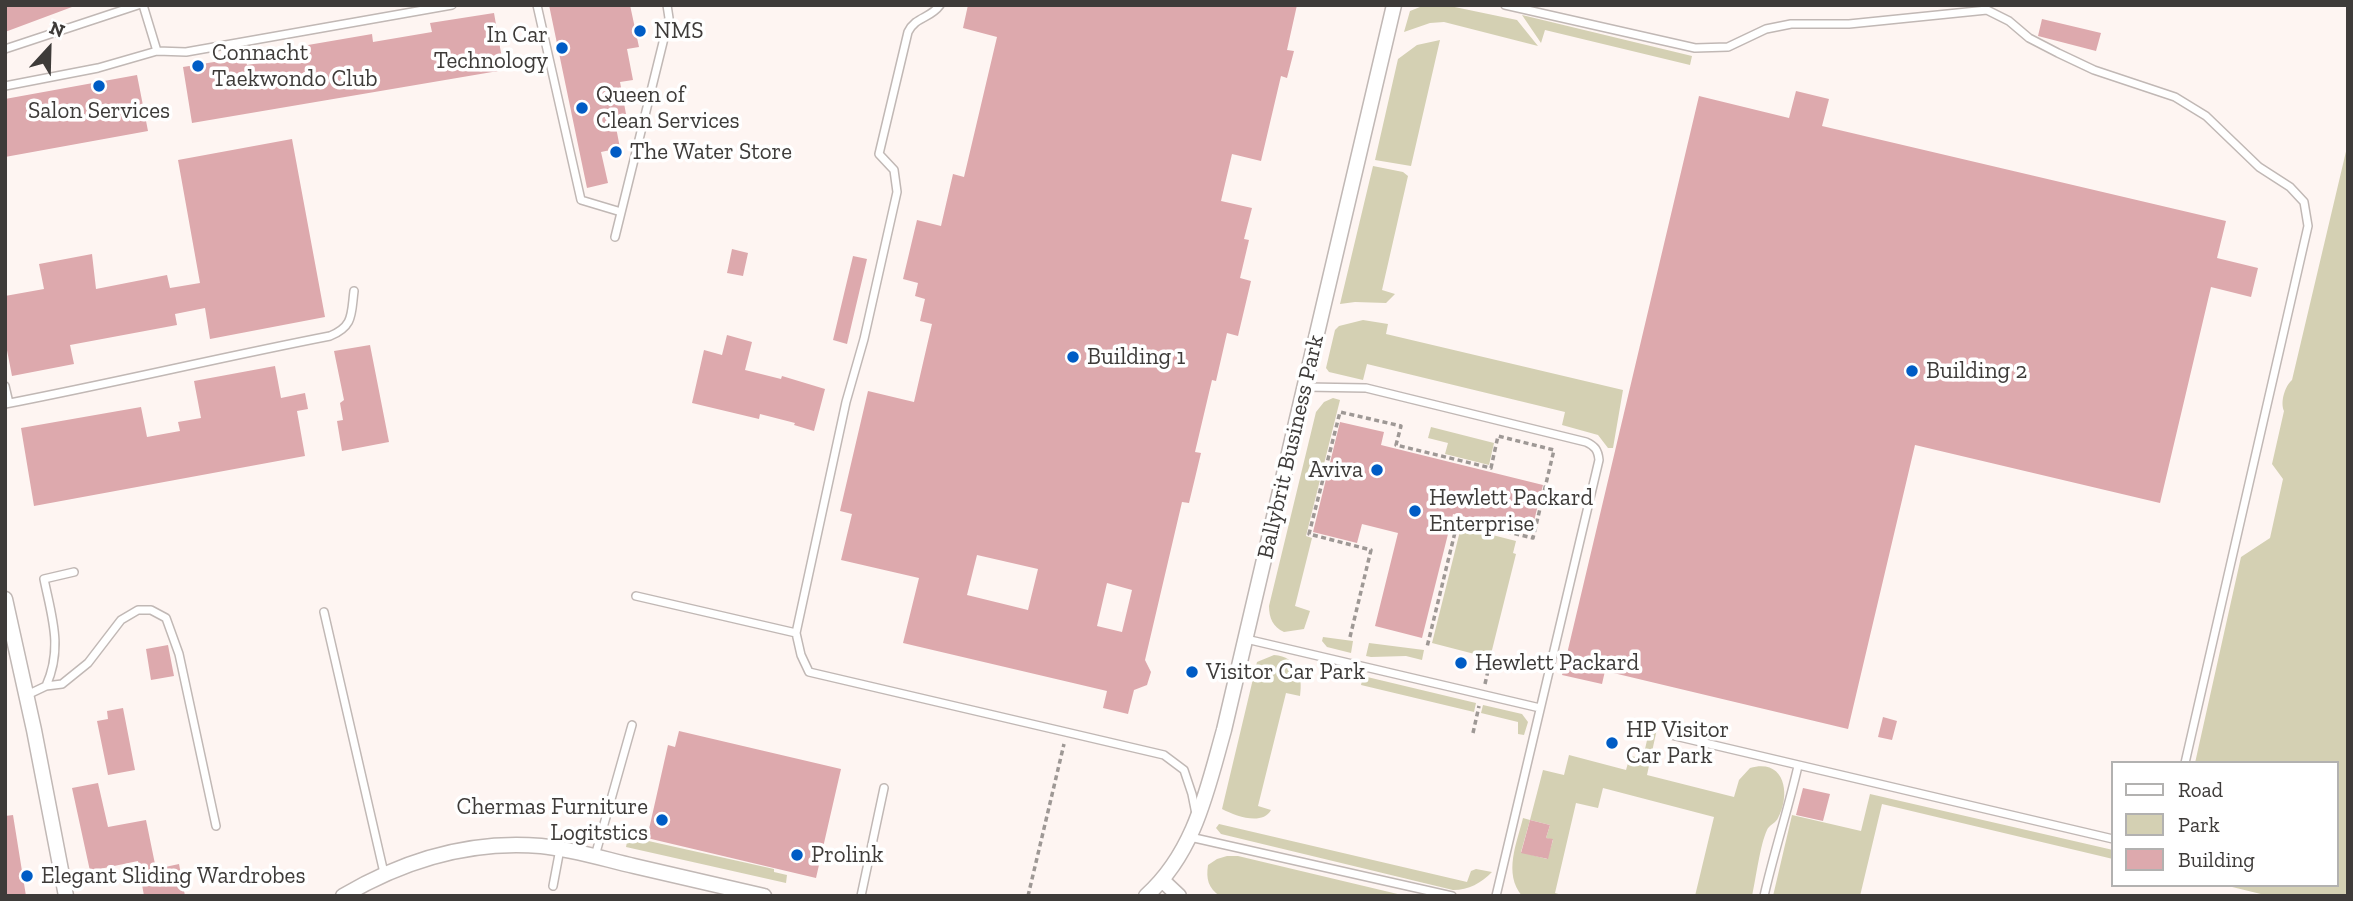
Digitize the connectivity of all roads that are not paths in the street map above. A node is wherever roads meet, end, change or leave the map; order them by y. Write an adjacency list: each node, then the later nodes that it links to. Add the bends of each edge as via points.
1 (141, 5): 8 (lane); 9 (lane)
2 (452, 5): 9 (lane, via 186,52)
3 (537, 5): 11 (lane, via 581,200)
4 (667, 5): 11 (lane, via 669,18)
5 (940, 5): 21 (lane, via 931,15 913,22 908,32 886,121 879,154 894,170 897,192)
6 (1394, 5): 15 (street, Ballybrit Business Park)
7 (1505, 5): 28 (lane, via 1695,48 1728,47 1766,29 1791,24 1849,24 1987,10 2082,65 2175,97 2206,116 2304,202 2308,226)
8 (5, 49)
9 (157, 51): 10 (lane)
10 (5, 86)
11 (621, 212): 12 (lane)
12 (615, 237)
13 (354, 291): 16 (lane, via 351,318 343,330 330,336)
14 (5, 386): 16 (lane)
15 (1305, 387): 22 (street, Ballybrit Business Park); 25 (lane, via 1366,388 1593,445 1599,460)
16 (7, 403)
17 (74, 572): 23 (lane, via 44,579 56,637)
18 (636, 596): 21 (lane)
19 (5, 599): 24 (street)
20 (324, 612): 37 (lane)
21 (796, 633): 31 (lane, via 809,672 1164,755 1184,770)
22 (1247, 639): 25 (lane); 31 (street, Ballybrit Business Park)
23 (46, 686): 24 (lane); 32 (lane, via 62,684 88,663 121,620 138,610 151,610 166,618 179,654)
24 (27, 695): 40 (street)
25 (1540, 708): 47 (lane)
26 (632, 725): 36 (lane)
27 (1671, 735): 29 (lane)
28 (2185, 761)
29 (1798, 766): 34 (lane); 48 (lane)
30 (884, 788): 43 (lane)
31 (1198, 821): 33 (street, Ballybrit Business Park)
32 (216, 826)
33 (1190, 837): 38 (street, Ballybrit Business Park); 46 (lane)
34 (2112, 839)
35 (561, 849): 36 (street); 37 (street, via 473,848); 39 (lane)
36 (595, 857): 42 (street)
37 (384, 873): 41 (street)
38 (1162, 880): 44 (street, Ballybrit Business Park); 45 (street)
39 (553, 886)
40 (66, 896)
41 (343, 896)
42 (764, 896)
43 (861, 896)
44 (1146, 896)
45 (1179, 896)
46 (1452, 896)
47 (1496, 896)
48 (1764, 896)

